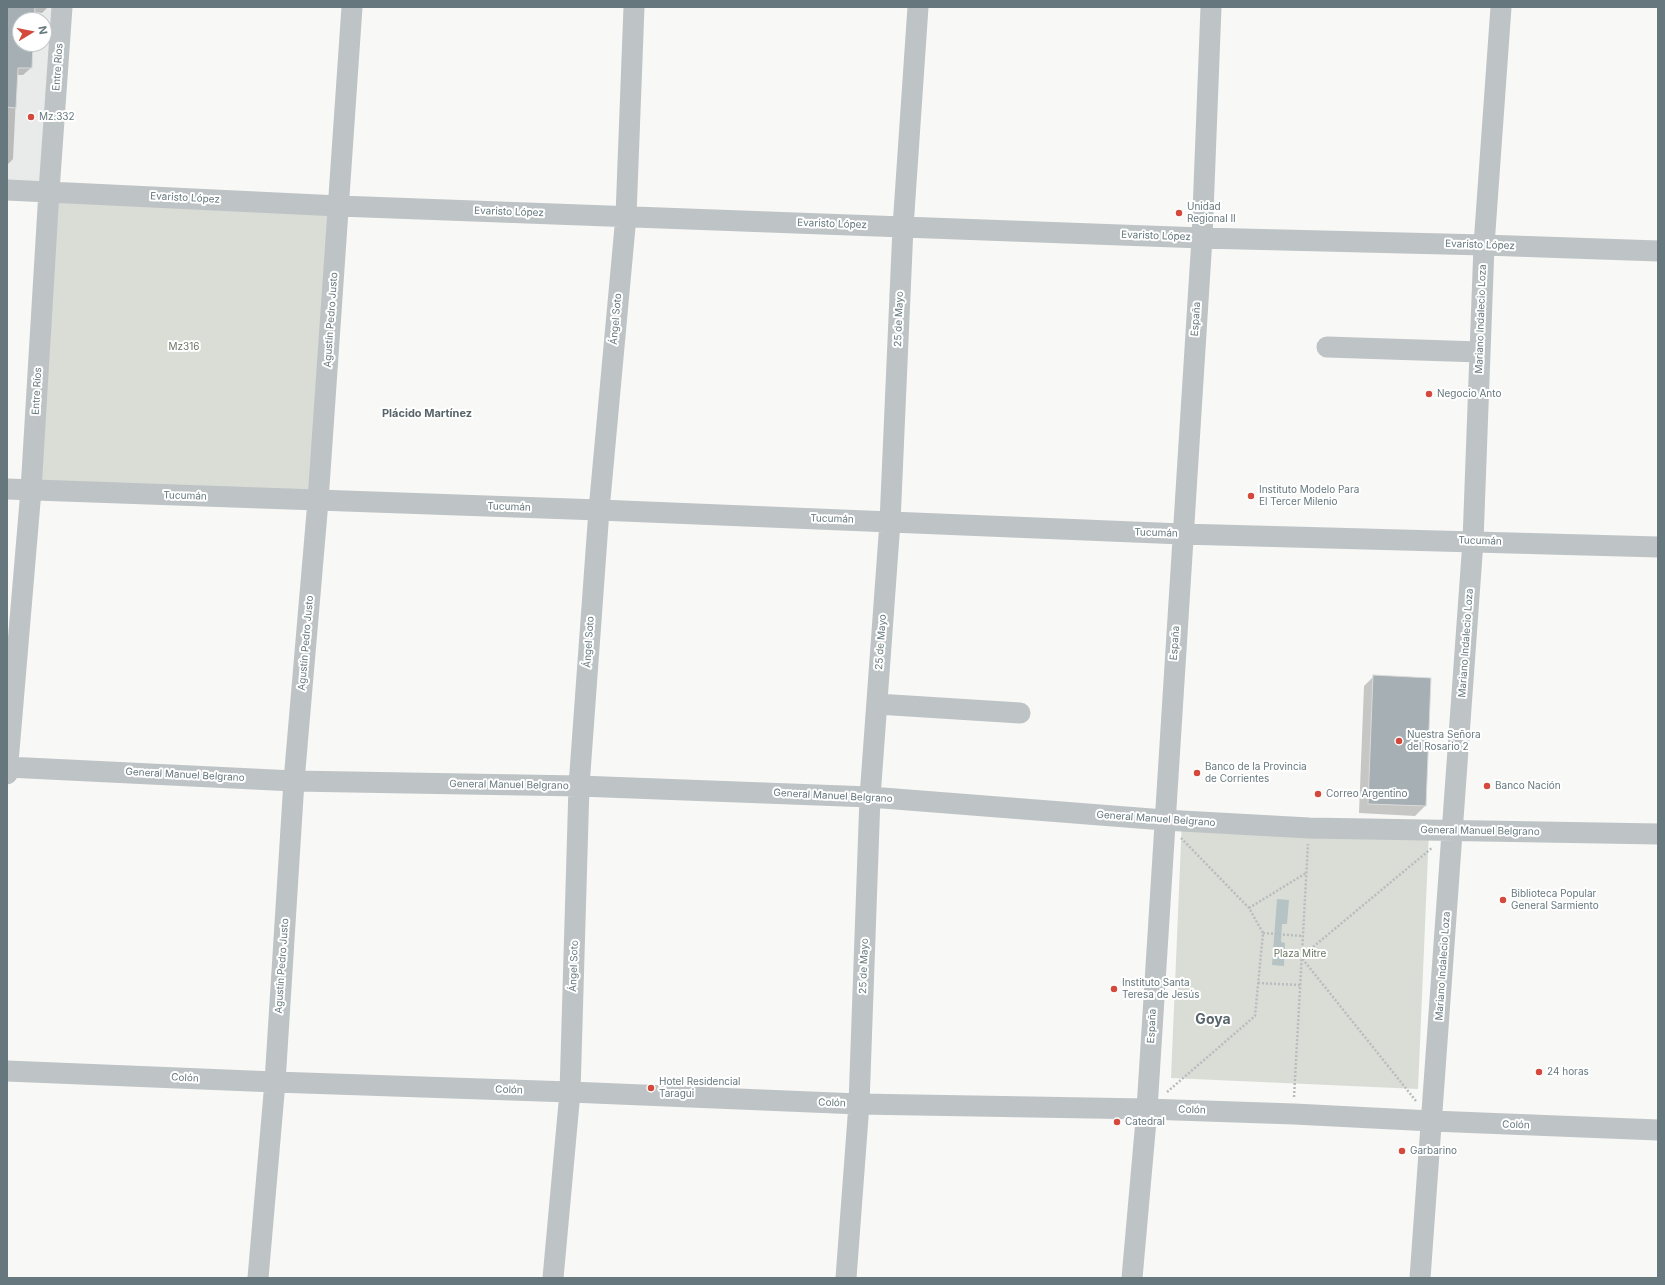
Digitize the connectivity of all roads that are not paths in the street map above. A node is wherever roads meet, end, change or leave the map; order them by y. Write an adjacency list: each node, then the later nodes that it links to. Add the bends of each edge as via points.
1 (62, 7): 8 (street, Entre Ríos)
2 (352, 7): 9 (street, Agustín Pedro Justo)
3 (634, 7): 10 (street, Ángel Soto)
4 (918, 7): 11 (street, 25 de Mayo)
5 (1211, 7): 12 (street, España)
6 (1501, 7): 13 (street, Mariano Indalecio Loza)
7 (7, 190): 8 (street, Evaristo López)
8 (49, 191): 9 (street, Evaristo López); 18 (street, Entre Ríos)
9 (339, 206): 10 (street, Evaristo López); 19 (street, Agustín Pedro Justo)
10 (626, 216): 11 (street, Evaristo López); 20 (street, Ángel Soto)
11 (903, 227): 12 (street, Evaristo López); 21 (street, 25 de Mayo)
12 (1202, 238): 13 (street, Evaristo López); 22 (street, España)
13 (1484, 245): 14 (street, Evaristo López); 16 (street, Mariano Indalecio Loza)
14 (1658, 251)
15 (1328, 347): 16 (street)
16 (1480, 352): 23 (street, Mariano Indalecio Loza)
17 (7, 488): 18 (street, Tucumán)
18 (31, 490): 19 (street, Tucumán); 27 (street, Entre Ríos)
19 (318, 501): 20 (street, Tucumán); 29 (street, Agustín Pedro Justo)
20 (599, 510): 21 (street, Tucumán); 30 (street, Ángel Soto)
21 (890, 522): 22 (street, Tucumán); 25 (street, 25 de Mayo)
22 (1182, 534): 23 (street, Tucumán); 32 (street, España)
23 (1473, 541): 24 (street, Tucumán); 33 (street, Mariano Indalecio Loza)
24 (1658, 547)
25 (877, 704): 26 (street); 31 (street, 25 de Mayo)
26 (1020, 713)
27 (7, 767): 28 (street, Entre Ríos); 29 (street, General Manuel Belgrano)
28 (7, 774)
29 (294, 781): 30 (street, General Manuel Belgrano); 36 (street, Agustín Pedro Justo)
30 (579, 786): 31 (street, General Manuel Belgrano); 37 (street, Ángel Soto)
31 (870, 797): 32 (street, General Manuel Belgrano); 38 (street, 25 de Mayo)
32 (1164, 820): 33 (street, General Manuel Belgrano, via 1309,828); 39 (street, España)
33 (1452, 831): 34 (street, General Manuel Belgrano); 40 (street, Mariano Indalecio Loza)
34 (1658, 834)
35 (7, 1070): 36 (street, Colón)
36 (275, 1082): 37 (street, Colón); 42 (street, Agustín Pedro Justo)
37 (570, 1092): 38 (street, Colón); 43 (street, Ángel Soto)
38 (859, 1104): 39 (street, Colón); 44 (street, 25 de Mayo)
39 (1147, 1109): 40 (street, Colón); 45 (street, España)
40 (1432, 1121): 41 (street, Colón); 46 (street, Mariano Indalecio Loza)
41 (1658, 1130)
42 (258, 1278)
43 (552, 1278)
44 (846, 1278)
45 (1132, 1278)
46 (1420, 1278)

